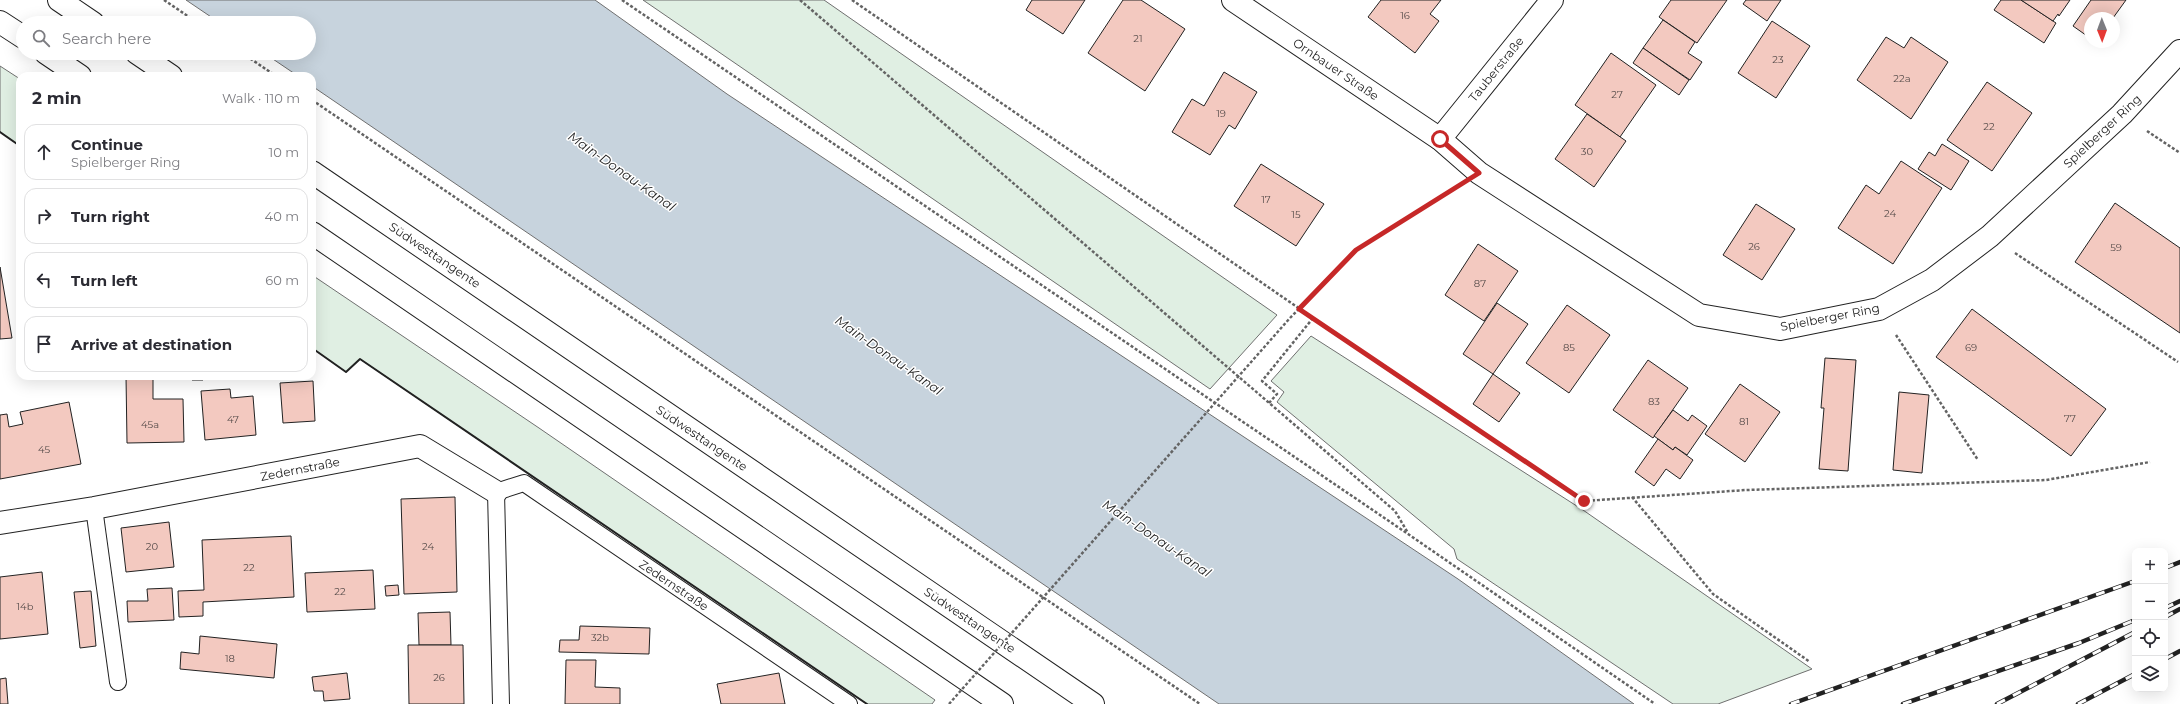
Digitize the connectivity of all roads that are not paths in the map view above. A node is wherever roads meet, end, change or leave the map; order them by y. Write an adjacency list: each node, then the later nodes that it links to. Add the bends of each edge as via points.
1 (60, 0): 4 (main road)
2 (1233, 0): 12 (main road, Ornbauer Straße)
3 (1552, 0): 12 (main road, Tauberstraße)
4 (83, 16)
5 (0, 22): 6 (main road)
6 (16, 32)
7 (2180, 51): 12 (main road, Spielberger Ring, via 2122,114 1990,236 1932,280 1879,309 1780,329 1699,315 1479,173)
8 (56, 60): 10 (main road)
9 (147, 60): 11 (main road)
10 (74, 72)
11 (165, 72)
12 (1440, 139)
13 (316, 175): 22 (main road, Südwesttangente)
14 (316, 236): 21 (main road)
15 (496, 492): 16 (main road, Zedernstraße, via 420,446); 19 (lane); 20 (lane, Zedernstraße, via 524,483)
16 (94, 508): 17 (main road, Zedernstraße); 18 (lane)
17 (0, 523)
18 (118, 682)
19 (501, 704)
20 (849, 704)
21 (1002, 704)
22 (1093, 704)

